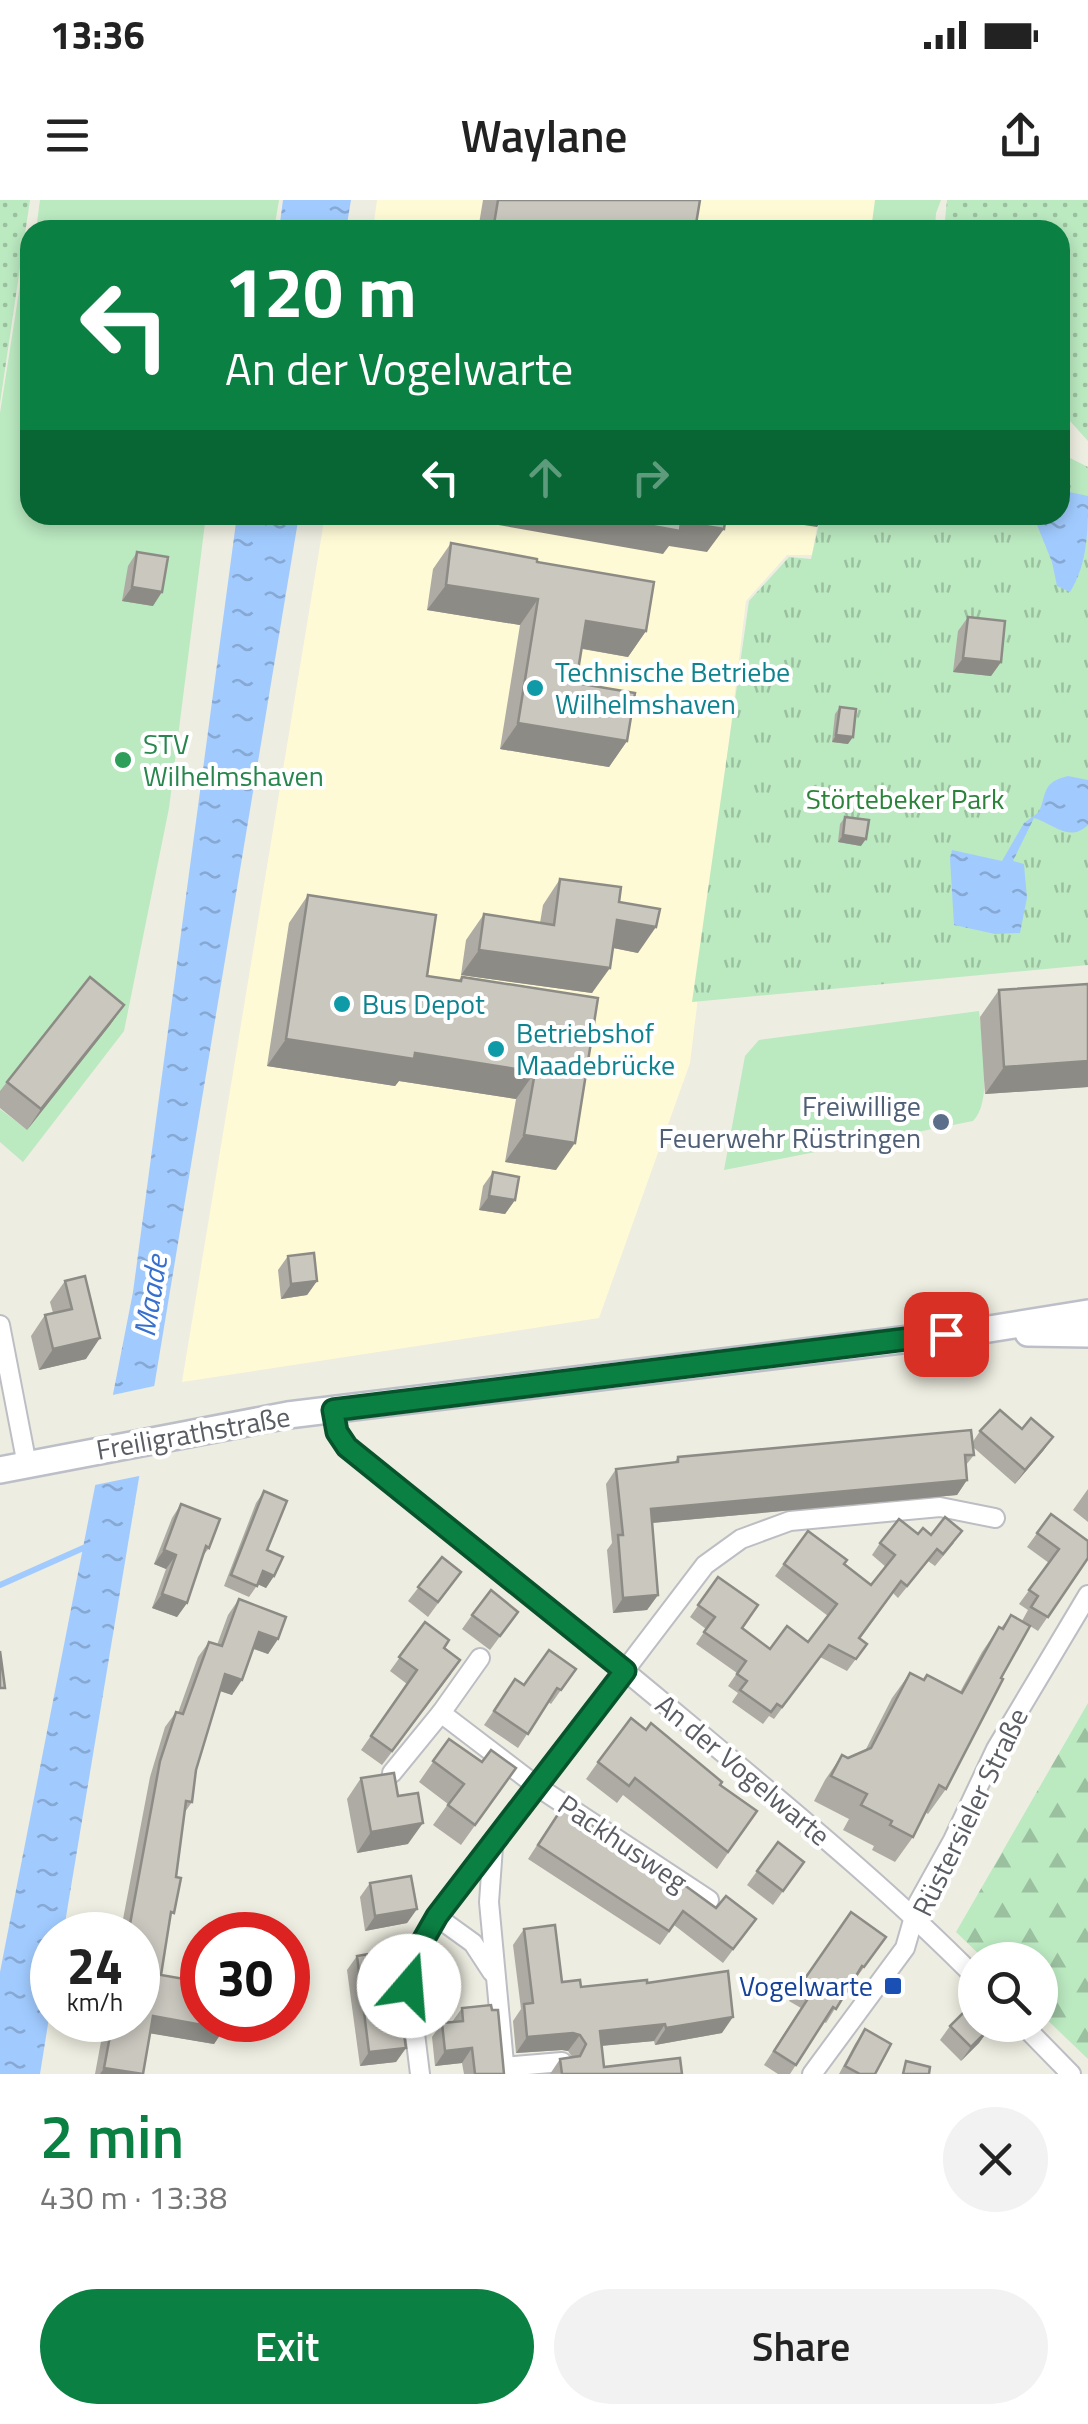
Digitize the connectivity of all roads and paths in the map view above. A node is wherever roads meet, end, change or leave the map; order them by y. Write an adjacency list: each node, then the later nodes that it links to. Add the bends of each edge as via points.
1 (1088, 1313): 3 (main road, Freiligrathstraße)
2 (0, 1325): 6 (street)
3 (983, 1330): 4 (main road, Freiligrathstraße); 5 (main road, Freiligrathstraße)
4 (1088, 1334)
5 (333, 1410): 6 (main road, Freiligrathstraße); 11 (street, An der Vogelwarte, via 347,1447)
6 (27, 1464): 7 (main road, Freiligrathstraße)
7 (0, 1470)
8 (995, 1518): 11 (street, Packhusweg, via 940,1508 762,1529 705,1565)
9 (1088, 1595): 18 (street, Rüstersieler Straße, via 996,1750)
10 (480, 1658): 12 (street)
11 (625, 1671): 14 (street, Packhusweg); 18 (street, An der Vogelwarte)
12 (440, 1713): 13 (street); 14 (street, Packhusweg)
13 (392, 1773)
14 (538, 1787): 15 (street, Packhusweg); 16 (street, Packhusweg)
15 (493, 1847): 17 (street, Packhusweg); 20 (street)
16 (709, 1900)
17 (437, 1916): 20 (street, via 473,1943); 24 (street, Packhusweg, via 413,1958 409,1986)
18 (915, 1917): 19 (street, An der Vogelwarte); 25 (street, Rüstersieler Straße, via 905,1948)
19 (958, 1960)
20 (494, 1974): 23 (street)
21 (1039, 2042): 26 (street)
22 (562, 2062): 23 (street)
23 (504, 2071)
24 (420, 2074)
25 (812, 2074)
26 (1071, 2074)

